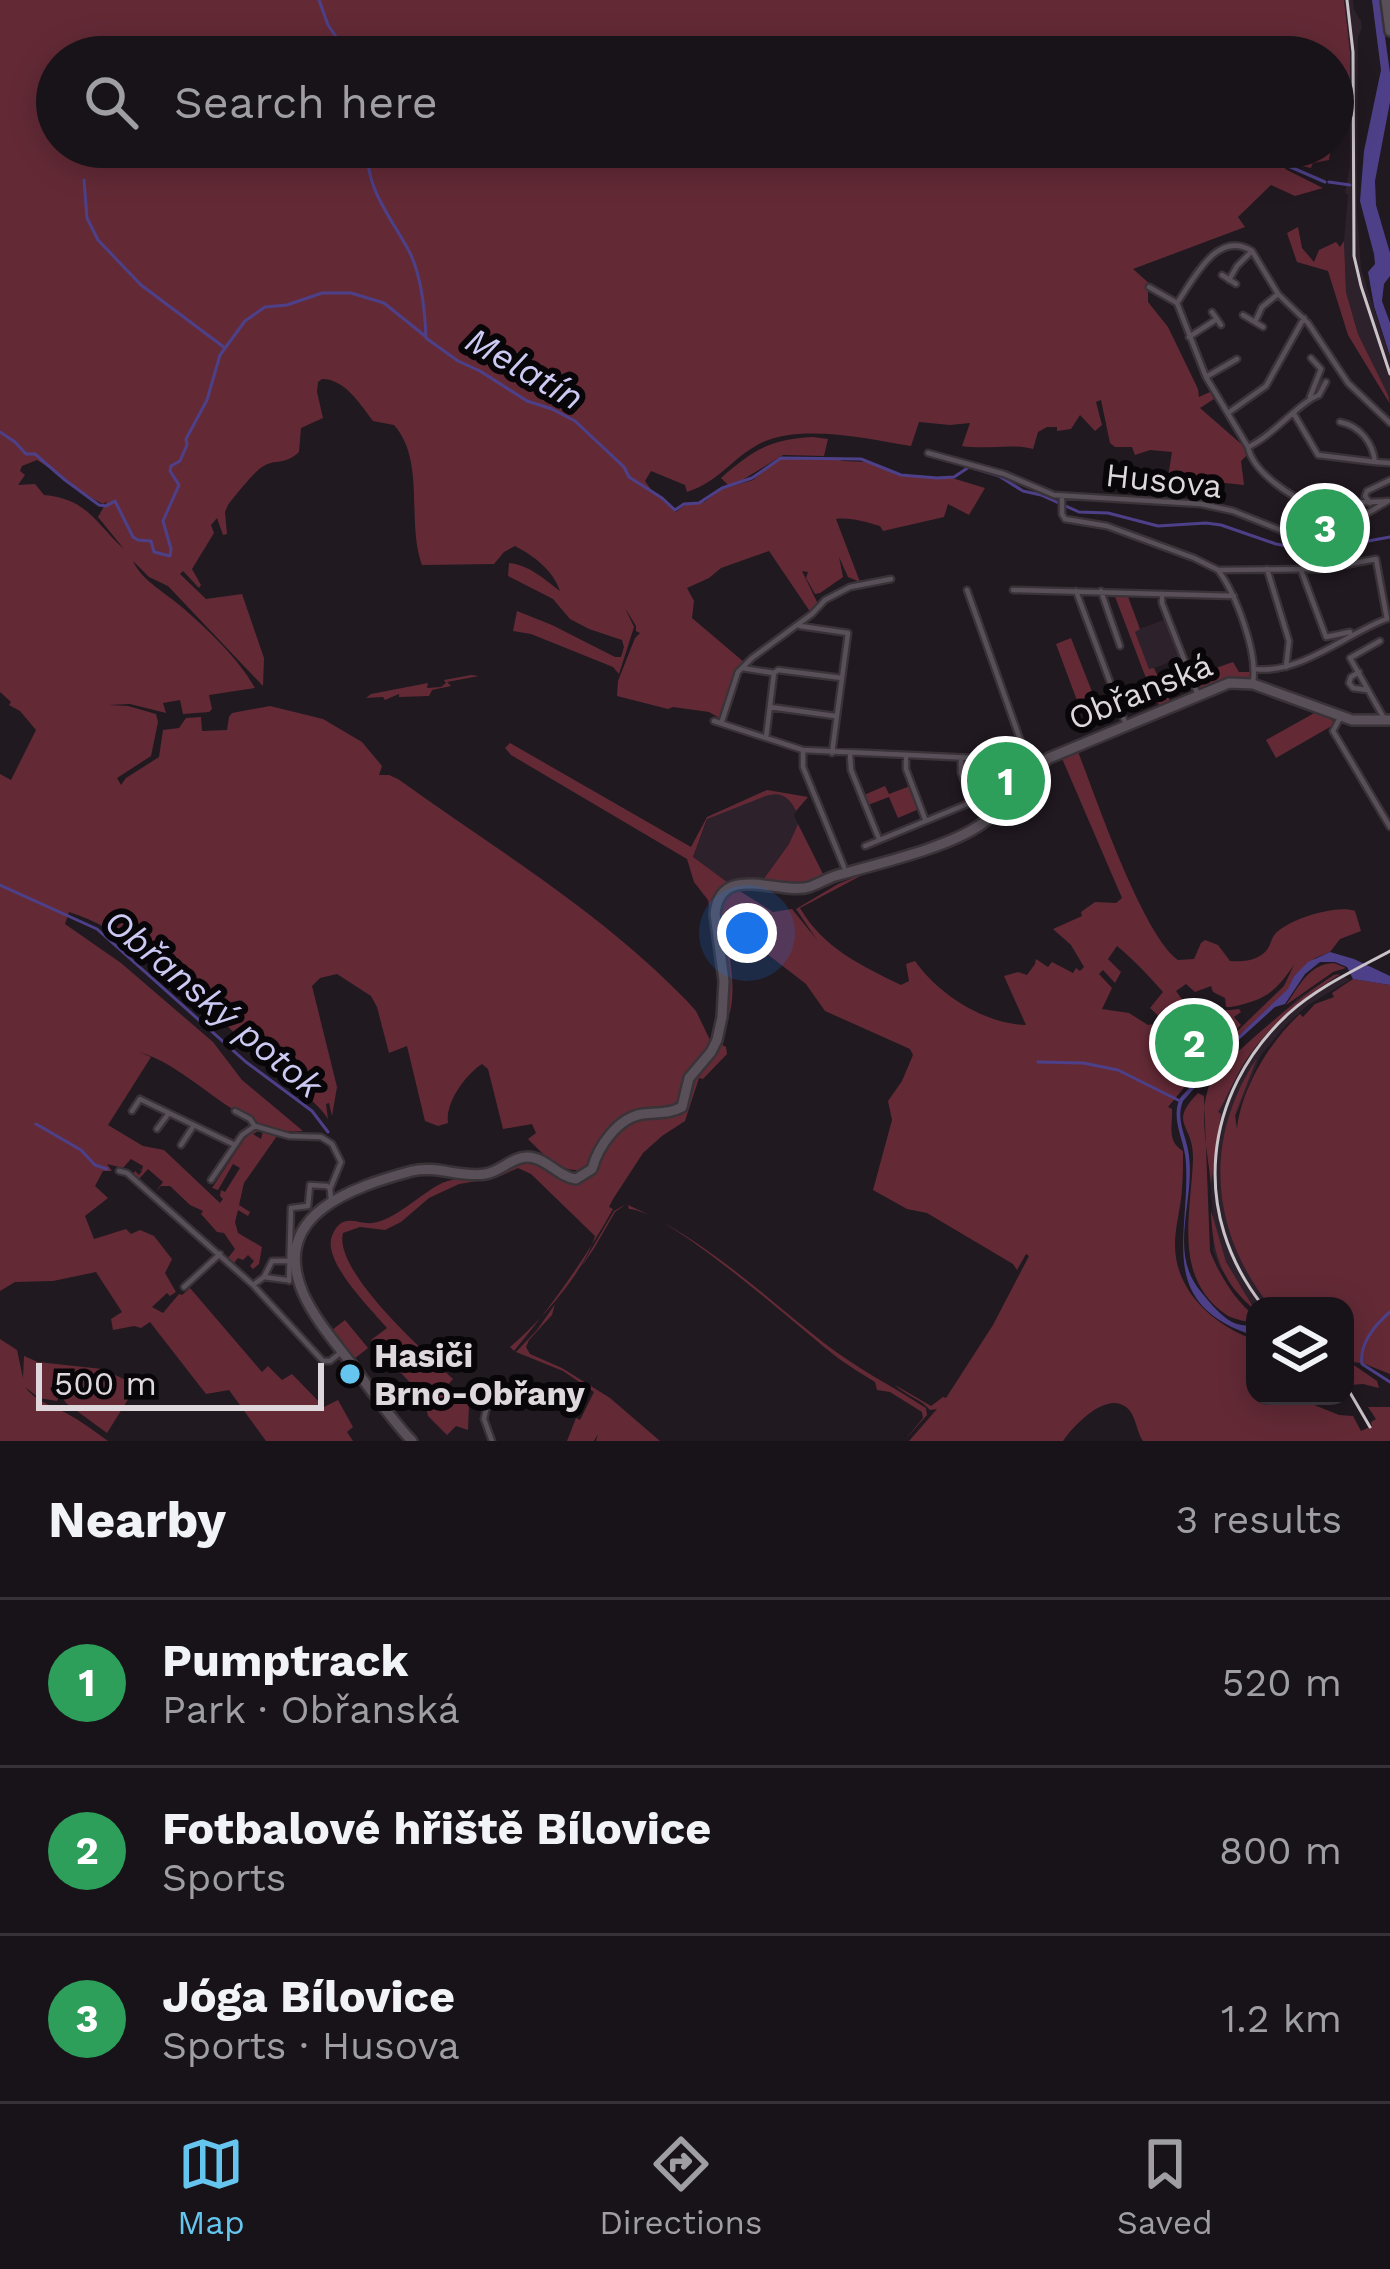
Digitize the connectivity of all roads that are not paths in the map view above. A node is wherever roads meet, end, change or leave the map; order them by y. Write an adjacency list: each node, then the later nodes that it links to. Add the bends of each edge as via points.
1 (1386, 0): 2 (main road)
2 (1390, 31)
3 (1252, 251): 4 (street, via 1233,282); 6 (street); 7 (street, via 1234,244 1212,254)
4 (1222, 275)
5 (1149, 287): 7 (street)
6 (1278, 294): 8 (street, via 1262,308 1259,324); 9 (street)
7 (1177, 303): 11 (street)
8 (1243, 315)
9 (1304, 318): 17 (street, via 1266,386); 20 (street, via 1348,383)
10 (1217, 319): 11 (street)
11 (1189, 337): 14 (street)
12 (1311, 358): 16 (street, via 1321,371)
13 (1237, 359): 14 (street)
14 (1206, 377): 17 (street)
15 (1327, 382): 16 (street)
16 (1310, 398): 18 (street)
17 (1228, 413): 21 (street)
18 (1294, 414): 21 (street); 23 (street, via 1318,455)
19 (1340, 422): 23 (street, via 1371,443)
20 (1390, 423)
21 (1248, 446): 28 (street, via 1266,475 1310,506)
22 (928, 453): 27 (street, Husova, via 1004,474)
23 (1375, 462): 24 (street)
24 (1388, 463): 25 (street)
25 (1390, 476): 28 (street, via 1367,491)
26 (1389, 501): 27 (street, Husova, via 1303,536 1209,506); 28 (street)
27 (1062, 502): 31 (street, via 1065,519 1106,526)
28 (1370, 503)
29 (1267, 569): 30 (street); 31 (street); 44 (street, via 1288,641)
30 (1301, 569): 39 (street, via 1376,559); 41 (street, via 1326,637)
31 (1218, 570): 38 (street)
32 (891, 579): 45 (street, via 825,600)
33 (967, 590): 64 (street)
34 (1013, 590): 35 (street)
35 (1076, 590): 36 (street); 57 (street)
36 (1101, 592): 37 (street); 43 (street)
37 (1162, 594): 38 (street); 52 (street)
38 (1234, 596): 46 (street)
39 (1388, 619): 41 (street)
40 (804, 625): 49 (street, via 848,633)
41 (1359, 631): 44 (street)
42 (1380, 641): 47 (street, via 1350,658)
43 (1120, 646)
44 (1286, 667): 46 (street)
45 (742, 668): 48 (street); 58 (street, via 718,721)
46 (1256, 669): 50 (street)
47 (1359, 672): 51 (street, Obřanská); 51 (street, Obřanská, via 1350,686)
48 (774, 673): 49 (street); 53 (street)
49 (842, 678): 54 (street)
50 (1253, 684): 52 (main road, Obřanská); 55 (main road, Obřanská)
51 (1370, 691): 56 (street, Obřanská)
52 (1198, 695): 57 (main road, Obřanská)
53 (770, 707): 54 (street); 58 (street)
54 (836, 716): 60 (street)
55 (1341, 716): 56 (main road, Obřanská); 67 (street, via 1333,731)
56 (1388, 720)
57 (1126, 725): 65 (main road, Obřanská)
58 (766, 740): 59 (street)
59 (803, 749): 60 (street); 70 (street)
60 (832, 753): 61 (street)
61 (850, 754): 62 (street); 68 (street)
62 (906, 757): 63 (street); 66 (street)
63 (961, 758): 64 (street); 66 (street, via 972,802)
64 (1023, 763): 65 (street)
65 (1031, 773): 81 (main road, Obřanská, via 964,833 806,888 759,883 721,895 724,990 711,1052 689,1078 682,1107 626,1120 577,1179 527,1157 483,1175 417,1170)
66 (926, 821): 68 (street)
67 (1390, 827)
68 (880, 840): 69 (street)
69 (865, 846)
70 (844, 867)
71 (132, 1111): 73 (street, via 140,1100)
72 (235, 1111): 75 (street)
73 (169, 1113): 74 (street); 76 (street)
74 (194, 1125): 77 (street); 78 (street)
75 (255, 1126): 77 (street); 81 (street, via 328,1141 341,1162)
76 (158, 1129)
77 (235, 1144): 80 (street)
78 (181, 1145)
79 (119, 1172): 82 (street)
80 (211, 1180)
81 (331, 1194): 83 (street, via 310,1185 306,1207 291,1208); 85 (main road, via 300,1236)
82 (220, 1254): 86 (street); 87 (street)
83 (289, 1262): 84 (street, via 272,1261); 85 (street)
84 (264, 1276): 85 (street); 86 (street)
85 (293, 1280): 88 (main road)
86 (254, 1285): 88 (street, via 320,1358)
87 (184, 1287)
88 (342, 1352): 90 (main road)
89 (491, 1387): 91 (street, via 484,1419)
90 (412, 1441)
91 (492, 1441)

